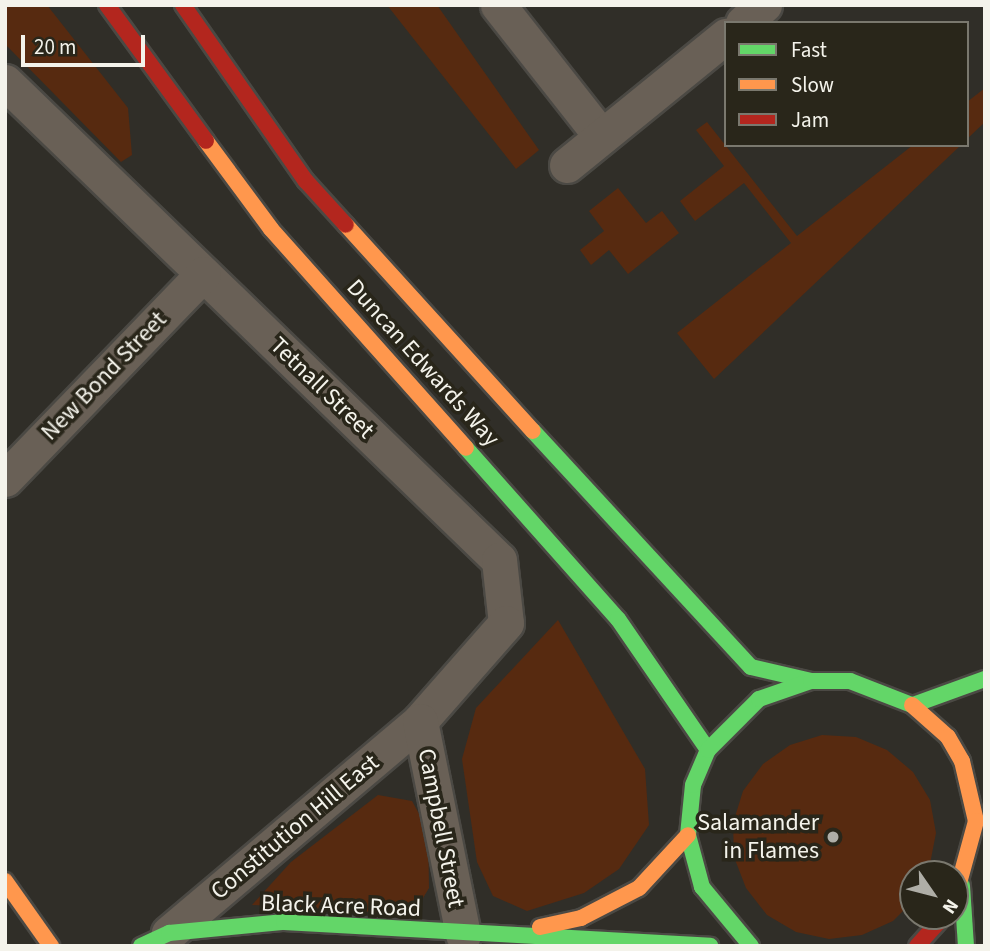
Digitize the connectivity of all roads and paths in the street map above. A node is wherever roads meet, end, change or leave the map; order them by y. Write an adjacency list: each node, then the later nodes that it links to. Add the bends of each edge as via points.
1 (107, 5): 16 (main road, Duncan Edwards Way, via 271,229 618,619)
2 (183, 5): 13 (main road, Duncan Edwards Way, via 306,181 703,617 751,667)
3 (498, 5): 8 (street)
4 (764, 5): 5 (street)
5 (745, 21)
6 (724, 38): 8 (street)
7 (5, 82): 10 (street, Tetnall Street)
8 (601, 136): 9 (street)
9 (567, 164)
10 (204, 274): 11 (street, New Bond Street); 15 (street, Tetnall Street, via 499,560 506,623)
11 (5, 479)
12 (985, 679): 14 (main road)
13 (811, 681): 14 (main road, via 850,681); 16 (main road, via 759,699)
14 (912, 705): 17 (main road, via 948,737 962,761)
15 (420, 721): 22 (street, Campbell Street); 24 (street, Constitution Hill East)
16 (708, 750): 18 (main road, via 693,785)
17 (980, 817): 19 (main road)
18 (688, 835): 23 (main road, Black Acre Road, via 639,888 581,918); 27 (main road, via 702,887)
19 (967, 860)
20 (5, 881): 25 (main road)
21 (931, 930): 28 (main road)
22 (463, 935): 23 (main road, Black Acre Road); 24 (main road, Black Acre Road, via 284,922)
23 (500, 935): 26 (main road, Black Acre Road)
24 (155, 939)
25 (51, 946)
26 (710, 946)
27 (751, 946)
28 (917, 946)

